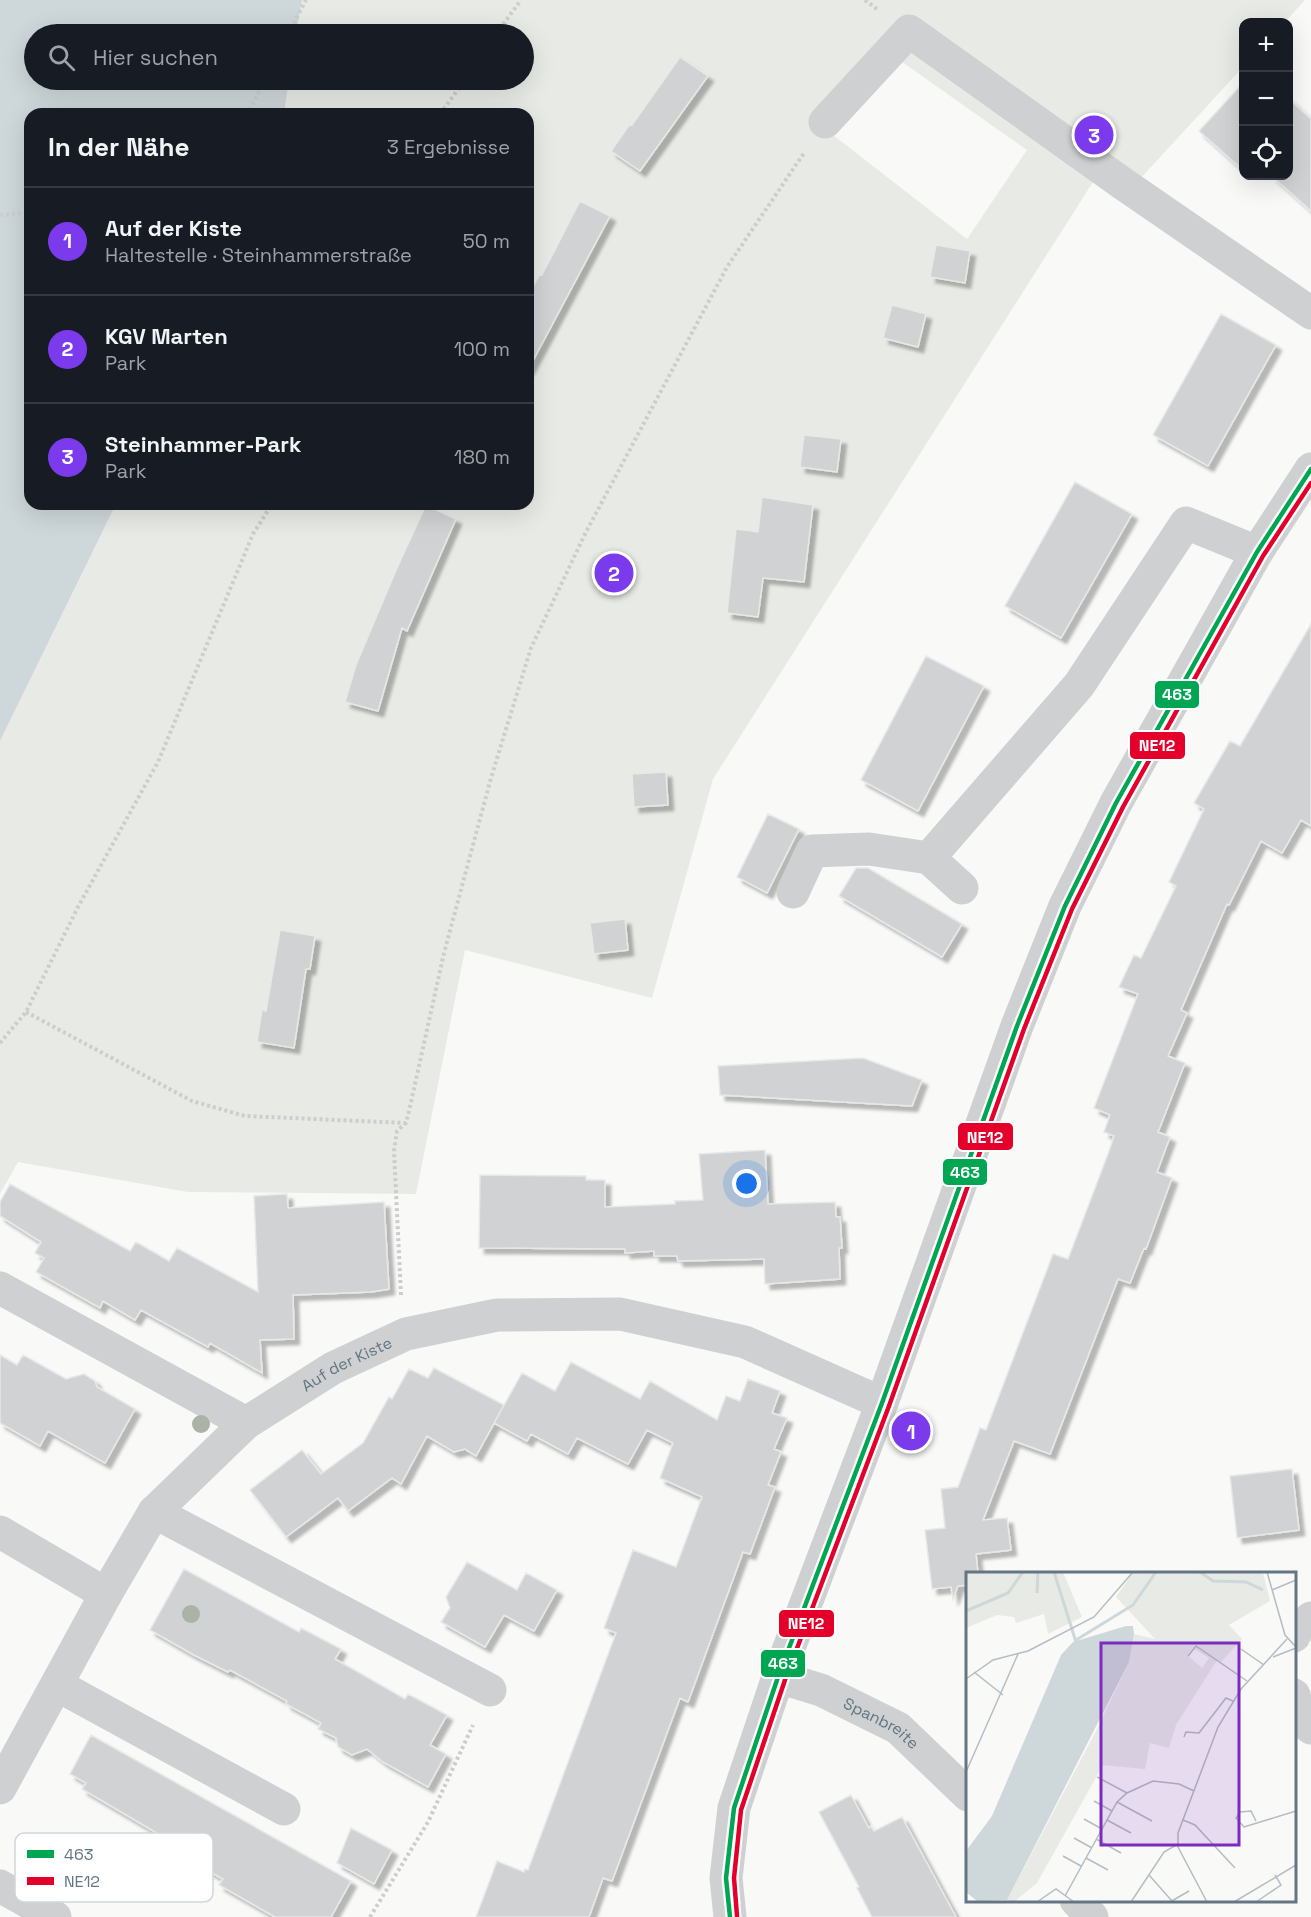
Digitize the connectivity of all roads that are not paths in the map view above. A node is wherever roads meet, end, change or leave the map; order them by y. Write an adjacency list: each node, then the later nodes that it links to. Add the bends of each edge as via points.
1 (825, 123): 2 (street, via 909,30)
2 (1311, 313)
3 (1311, 469): 4 (street)
4 (1257, 552): 5 (street, via 1186,523 1079,685); 9 (street, via 1116,803 1065,906 1009,1048)
5 (929, 858): 6 (street); 7 (street, via 868,849 812,851)
6 (962, 888)
7 (793, 892)
8 (0, 1288): 10 (street)
9 (882, 1403): 10 (street, Auf der Kiste, via 745,1342 620,1314 497,1315 406,1334 333,1368); 16 (street)
10 (246, 1423): 11 (street, Auf der Kiste)
11 (154, 1512): 13 (street, Auf der Kiste); 18 (street)
12 (0, 1532): 13 (street)
13 (106, 1594): 17 (street, Auf der Kiste)
14 (1311, 1618): 15 (street)
15 (1296, 1632)
16 (778, 1677): 22 (street, Spanbreite, via 821,1690 898,1728); 28 (street, via 734,1808)
17 (57, 1685): 21 (street, Auf der Kiste); 23 (street)
18 (490, 1690)
19 (1296, 1702): 20 (street, via 1302,1721)
20 (1311, 1728)
21 (3, 1774)
22 (966, 1793)
23 (284, 1809)
24 (0, 1886): 25 (street)
25 (15, 1894)
26 (28, 1902): 29 (street)
27 (1078, 1902): 30 (street)
28 (726, 1916)
29 (55, 1917)
30 (1092, 1917)

